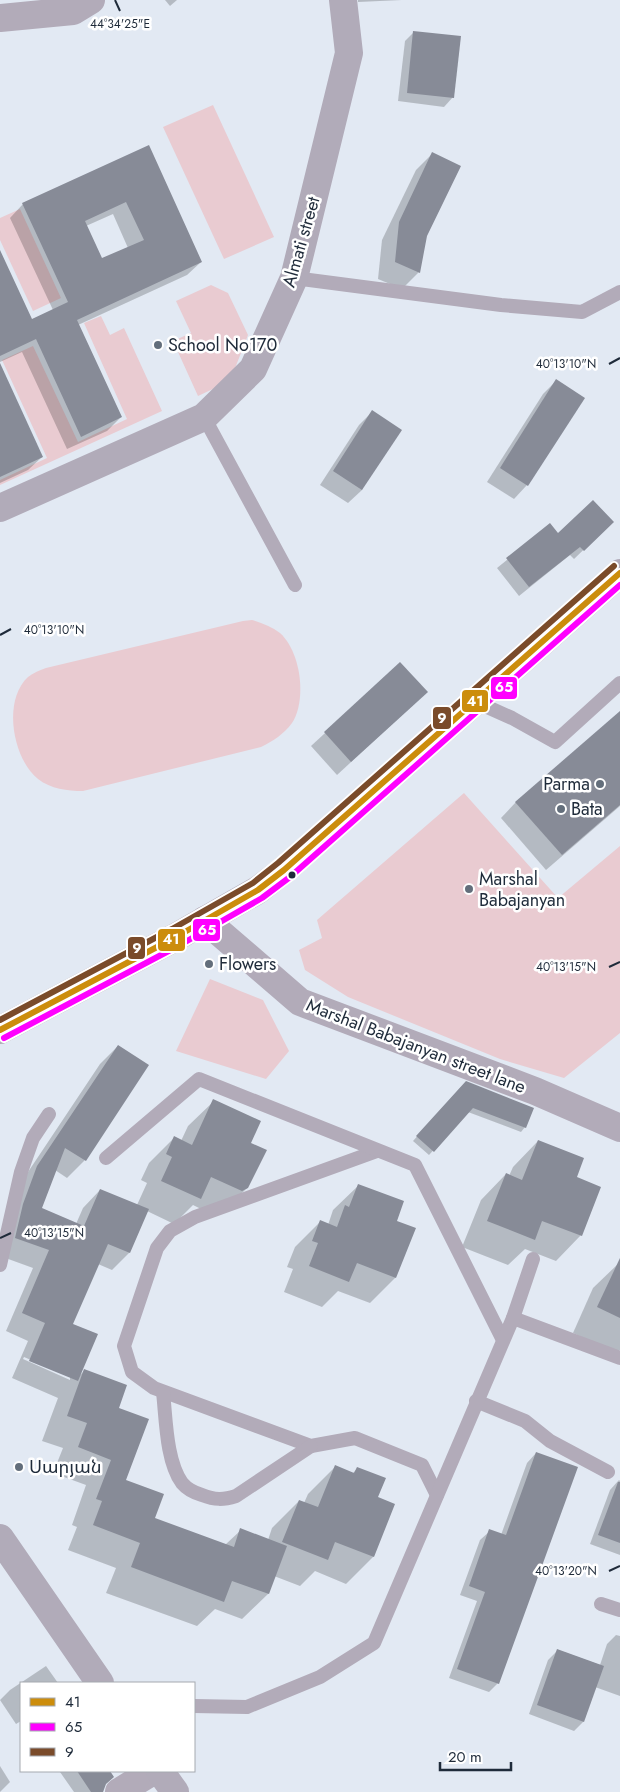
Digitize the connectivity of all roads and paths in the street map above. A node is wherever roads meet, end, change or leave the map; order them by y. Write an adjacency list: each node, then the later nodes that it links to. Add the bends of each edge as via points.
1 (91, 0): 3 (street, via 72,11)
2 (342, 0): 4 (street, Almati street, via 349,53)
3 (0, 18)
4 (294, 278): 5 (lane, via 501,305 582,312); 6 (street, Almati street, via 253,369)
5 (620, 292)
6 (204, 417): 7 (street, Almati street); 9 (lane)
7 (0, 508)
8 (620, 573): 11 (street)
9 (295, 585)
10 (620, 683): 11 (lane, via 555,742)
11 (474, 701): 12 (street, via 284,870 258,890)
12 (205, 920): 13 (street); 15 (street, Marshal Babajanyan street lane, via 300,1002 535,1091)
13 (0, 1030)
14 (49, 1114): 19 (lane, via 32,1138)
15 (620, 1128)
16 (377, 1151): 17 (lane, via 199,1079); 21 (lane, via 415,1165); 23 (lane, via 195,1217 170,1231 157,1248 124,1346 132,1372)
17 (106, 1158)
18 (534, 1259): 20 (lane)
19 (0, 1265)
20 (513, 1318): 21 (lane); 22 (lane)
21 (503, 1340): 24 (lane)
22 (620, 1358)
23 (163, 1392): 25 (lane); 25 (lane, via 175,1470 183,1484 194,1493 222,1500 236,1496)
24 (476, 1401): 26 (lane, via 525,1421 550,1441); 27 (lane)
25 (311, 1446): 27 (lane, via 355,1438 422,1465)
26 (608, 1472)
27 (436, 1495): 32 (lane, via 374,1643 320,1676 248,1706)
28 (0, 1538): 31 (street)
29 (601, 1604): 30 (lane)
30 (620, 1610)
31 (99, 1682)
32 (195, 1706)
33 (151, 1772): 35 (street)
34 (161, 1772): 36 (street)
35 (119, 1792)
36 (175, 1792)

